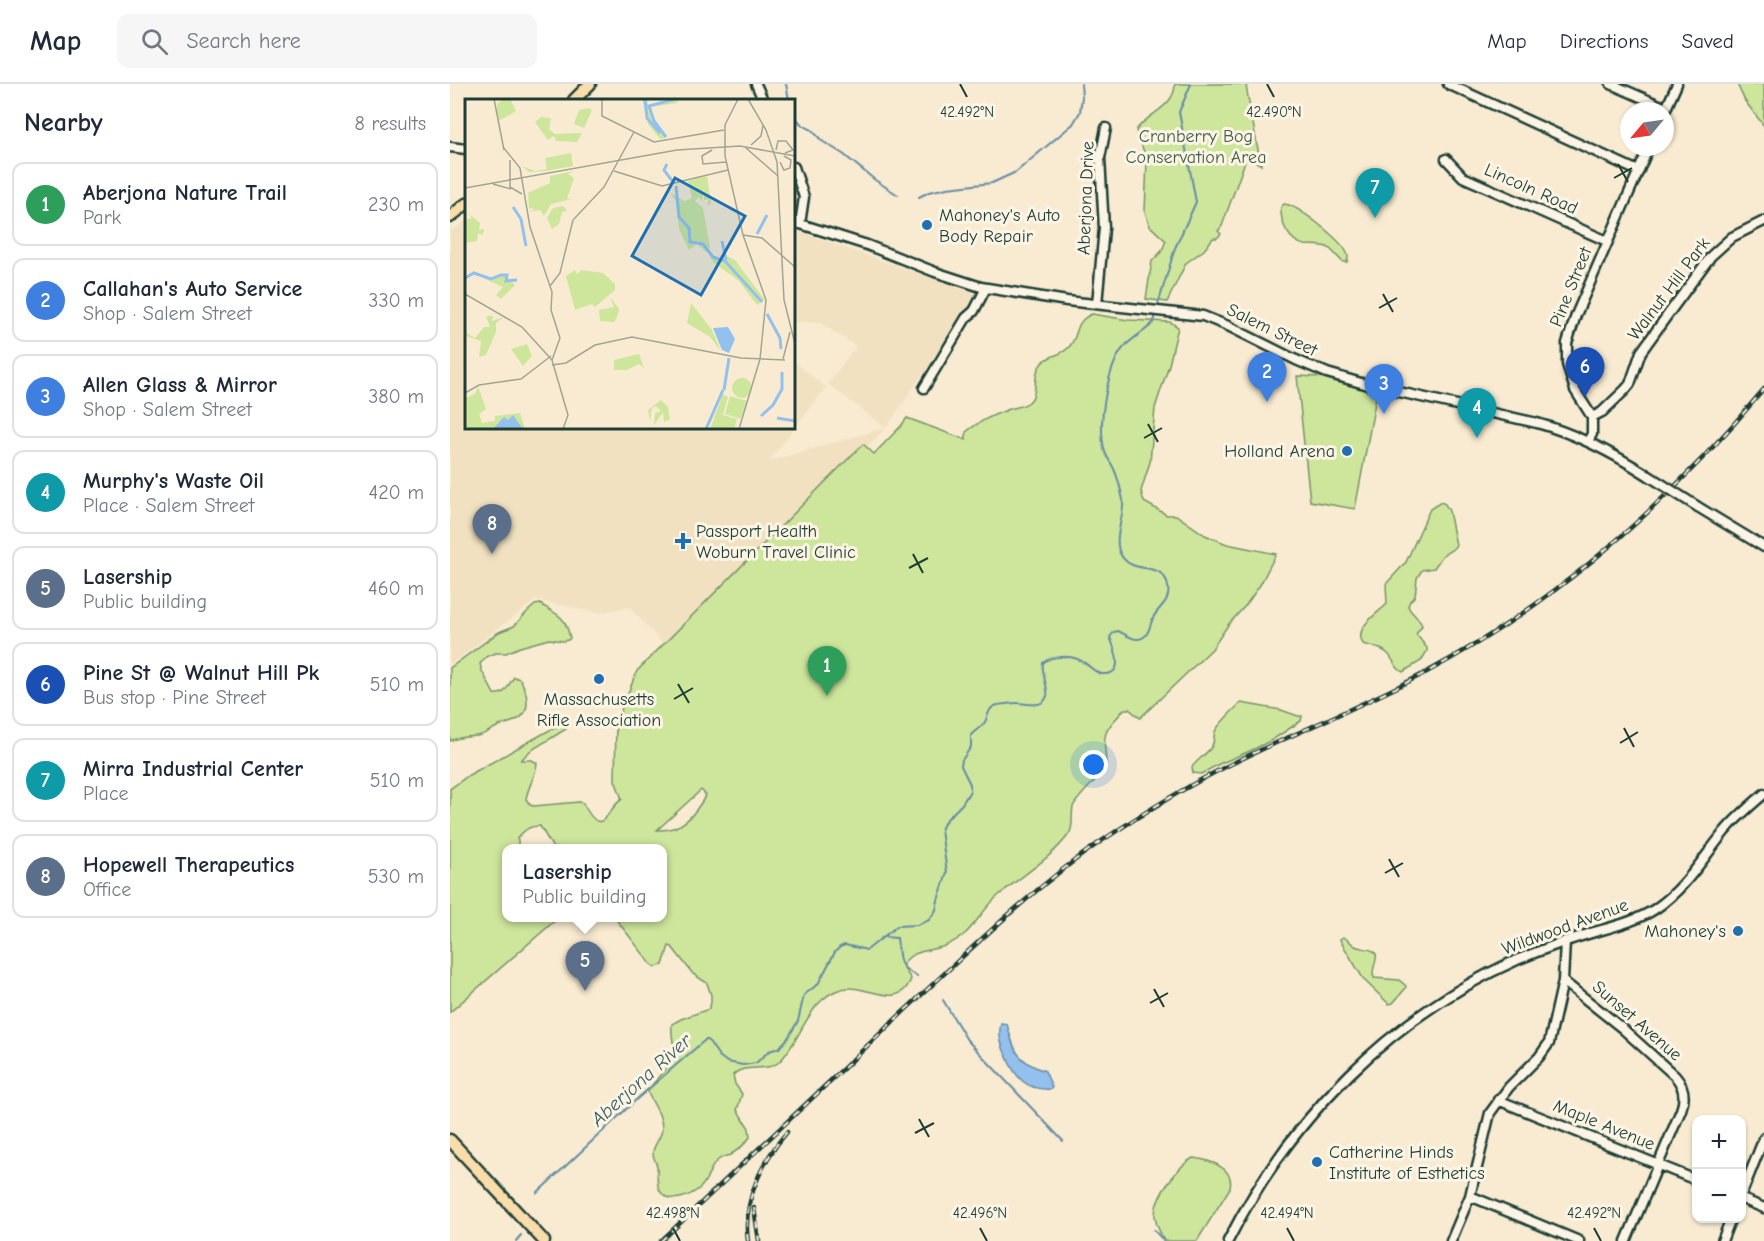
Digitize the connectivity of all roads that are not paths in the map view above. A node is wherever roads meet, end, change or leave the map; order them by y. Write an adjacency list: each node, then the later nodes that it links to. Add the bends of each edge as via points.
1 (590, 84): 6 (main road)
2 (756, 84): 7 (street)
3 (1448, 84): 16 (street)
4 (1611, 84): 8 (street)
5 (1677, 84): 9 (street)
6 (575, 99)
7 (763, 99)
8 (1648, 102)
9 (1669, 102)
10 (1106, 128): 21 (street, Aberjona Drive, via 1100,158 1104,228)
11 (450, 147): 12 (street)
12 (465, 149)
13 (1645, 156): 16 (street, Pine Street)
14 (1446, 159): 19 (street, Lincoln Road, via 1463,177)
15 (795, 170): 18 (street, Salem Street, via 804,197)
16 (1638, 171): 19 (street, Pine Street)
17 (1764, 221): 23 (street, Walnut Hill Park, via 1732,237 1714,252 1641,352 1630,384)
18 (797, 223): 20 (street, Salem Street)
19 (1607, 241): 23 (street, Pine Street, via 1567,343 1570,379)
20 (986, 288): 21 (street, Salem Street); 22 (street)
21 (1097, 304): 24 (street, Salem Street, via 1195,314 1337,376 1537,423)
22 (924, 388)
23 (1592, 417): 24 (street)
24 (1588, 441): 25 (street, Salem Street, bridge)
25 (1764, 547)
26 (1764, 794): 27 (street, Wildwood Avenue, via 1736,819 1664,902 1626,923)
27 (1565, 941): 28 (street); 40 (street, Wildwood Avenue, via 1466,987 1421,1015 1371,1054 1330,1093 1290,1141)
28 (1563, 981): 29 (street, via 1549,1043); 32 (street, Sunset Avenue, via 1645,1048 1680,1083 1684,1102)
29 (1498, 1100): 32 (street, Maple Avenue); 35 (street, via 1489,1116)
30 (1764, 1138): 34 (street)
31 (450, 1140): 39 (main road)
32 (1659, 1164): 33 (street, Maple Avenue); 43 (street)
33 (1692, 1178)
34 (1746, 1183)
35 (1470, 1196): 41 (street); 42 (street)
36 (1746, 1201): 37 (street)
37 (1764, 1208)
38 (1729, 1223): 44 (street)
39 (544, 1241)
40 (1228, 1241)
41 (1451, 1241)
42 (1579, 1241)
43 (1626, 1241)
44 (1722, 1241)

